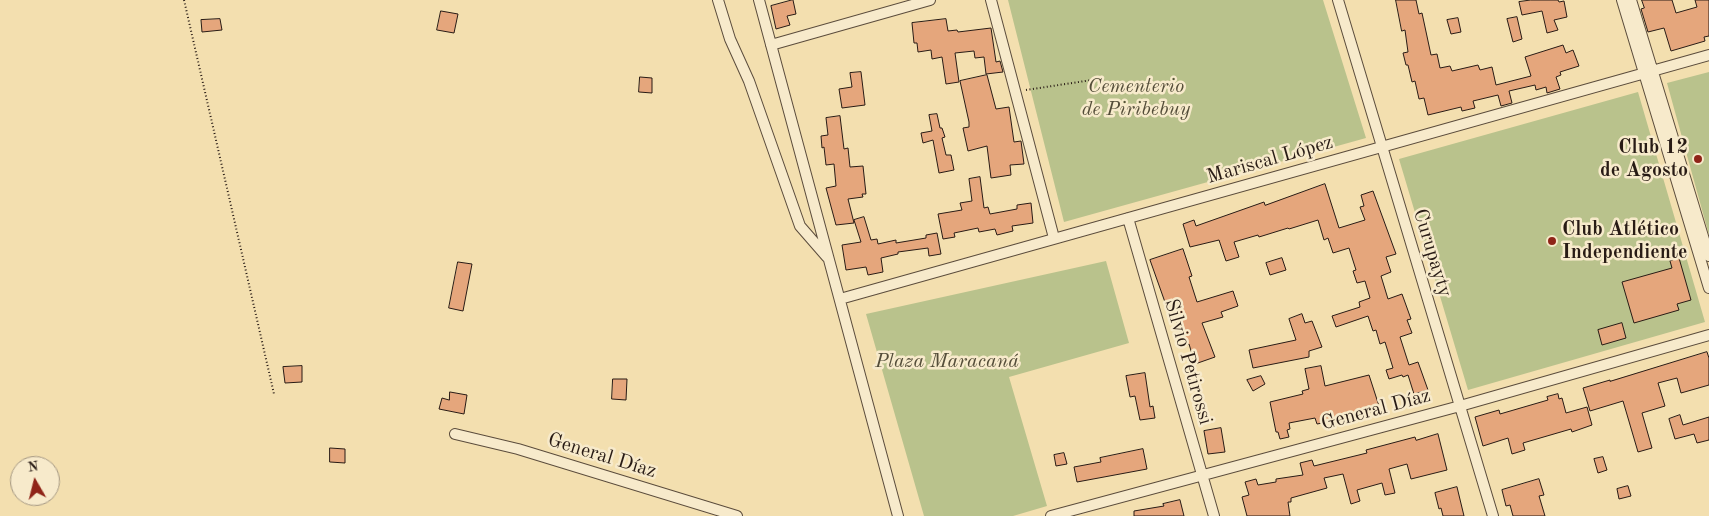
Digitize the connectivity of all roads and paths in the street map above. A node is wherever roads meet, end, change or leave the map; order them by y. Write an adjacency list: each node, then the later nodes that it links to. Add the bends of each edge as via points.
1 (184, 0): 22 (path)
2 (718, 0): 18 (street, via 800,226)
3 (759, 0): 9 (street)
4 (930, 0): 9 (street)
5 (991, 0): 13 (street)
6 (1338, 0): 14 (street, Curupayty)
7 (1622, 0): 11 (street)
8 (1631, 0): 11 (street)
9 (771, 45): 18 (street)
10 (1709, 55): 11 (street, Mariscal López)
11 (1648, 72): 14 (street, Mariscal López); 17 (street); 19 (street)
12 (1105, 78): 13 (path)
13 (1016, 92): 16 (street)
14 (1382, 147): 15 (street, Mariscal López); 23 (street, Curupayty)
15 (1128, 218): 16 (street, Mariscal López); 25 (street, Silvio Petirossi)
16 (1054, 238): 20 (street, Mariscal López)
17 (1709, 256)
18 (829, 258): 20 (street)
19 (1709, 288)
20 (840, 299): 27 (street)
21 (1709, 335): 23 (street, General Díaz)
22 (274, 394)
23 (1460, 406): 25 (street, General Díaz); 30 (street, Curupayty)
24 (455, 434): 26 (street, General Díaz, via 518,449)
25 (1202, 474): 28 (street, General Díaz); 29 (street, Silvio Petirossi)
26 (737, 516)
27 (898, 516)
28 (1051, 516)
29 (1214, 516)
30 (1493, 516)

